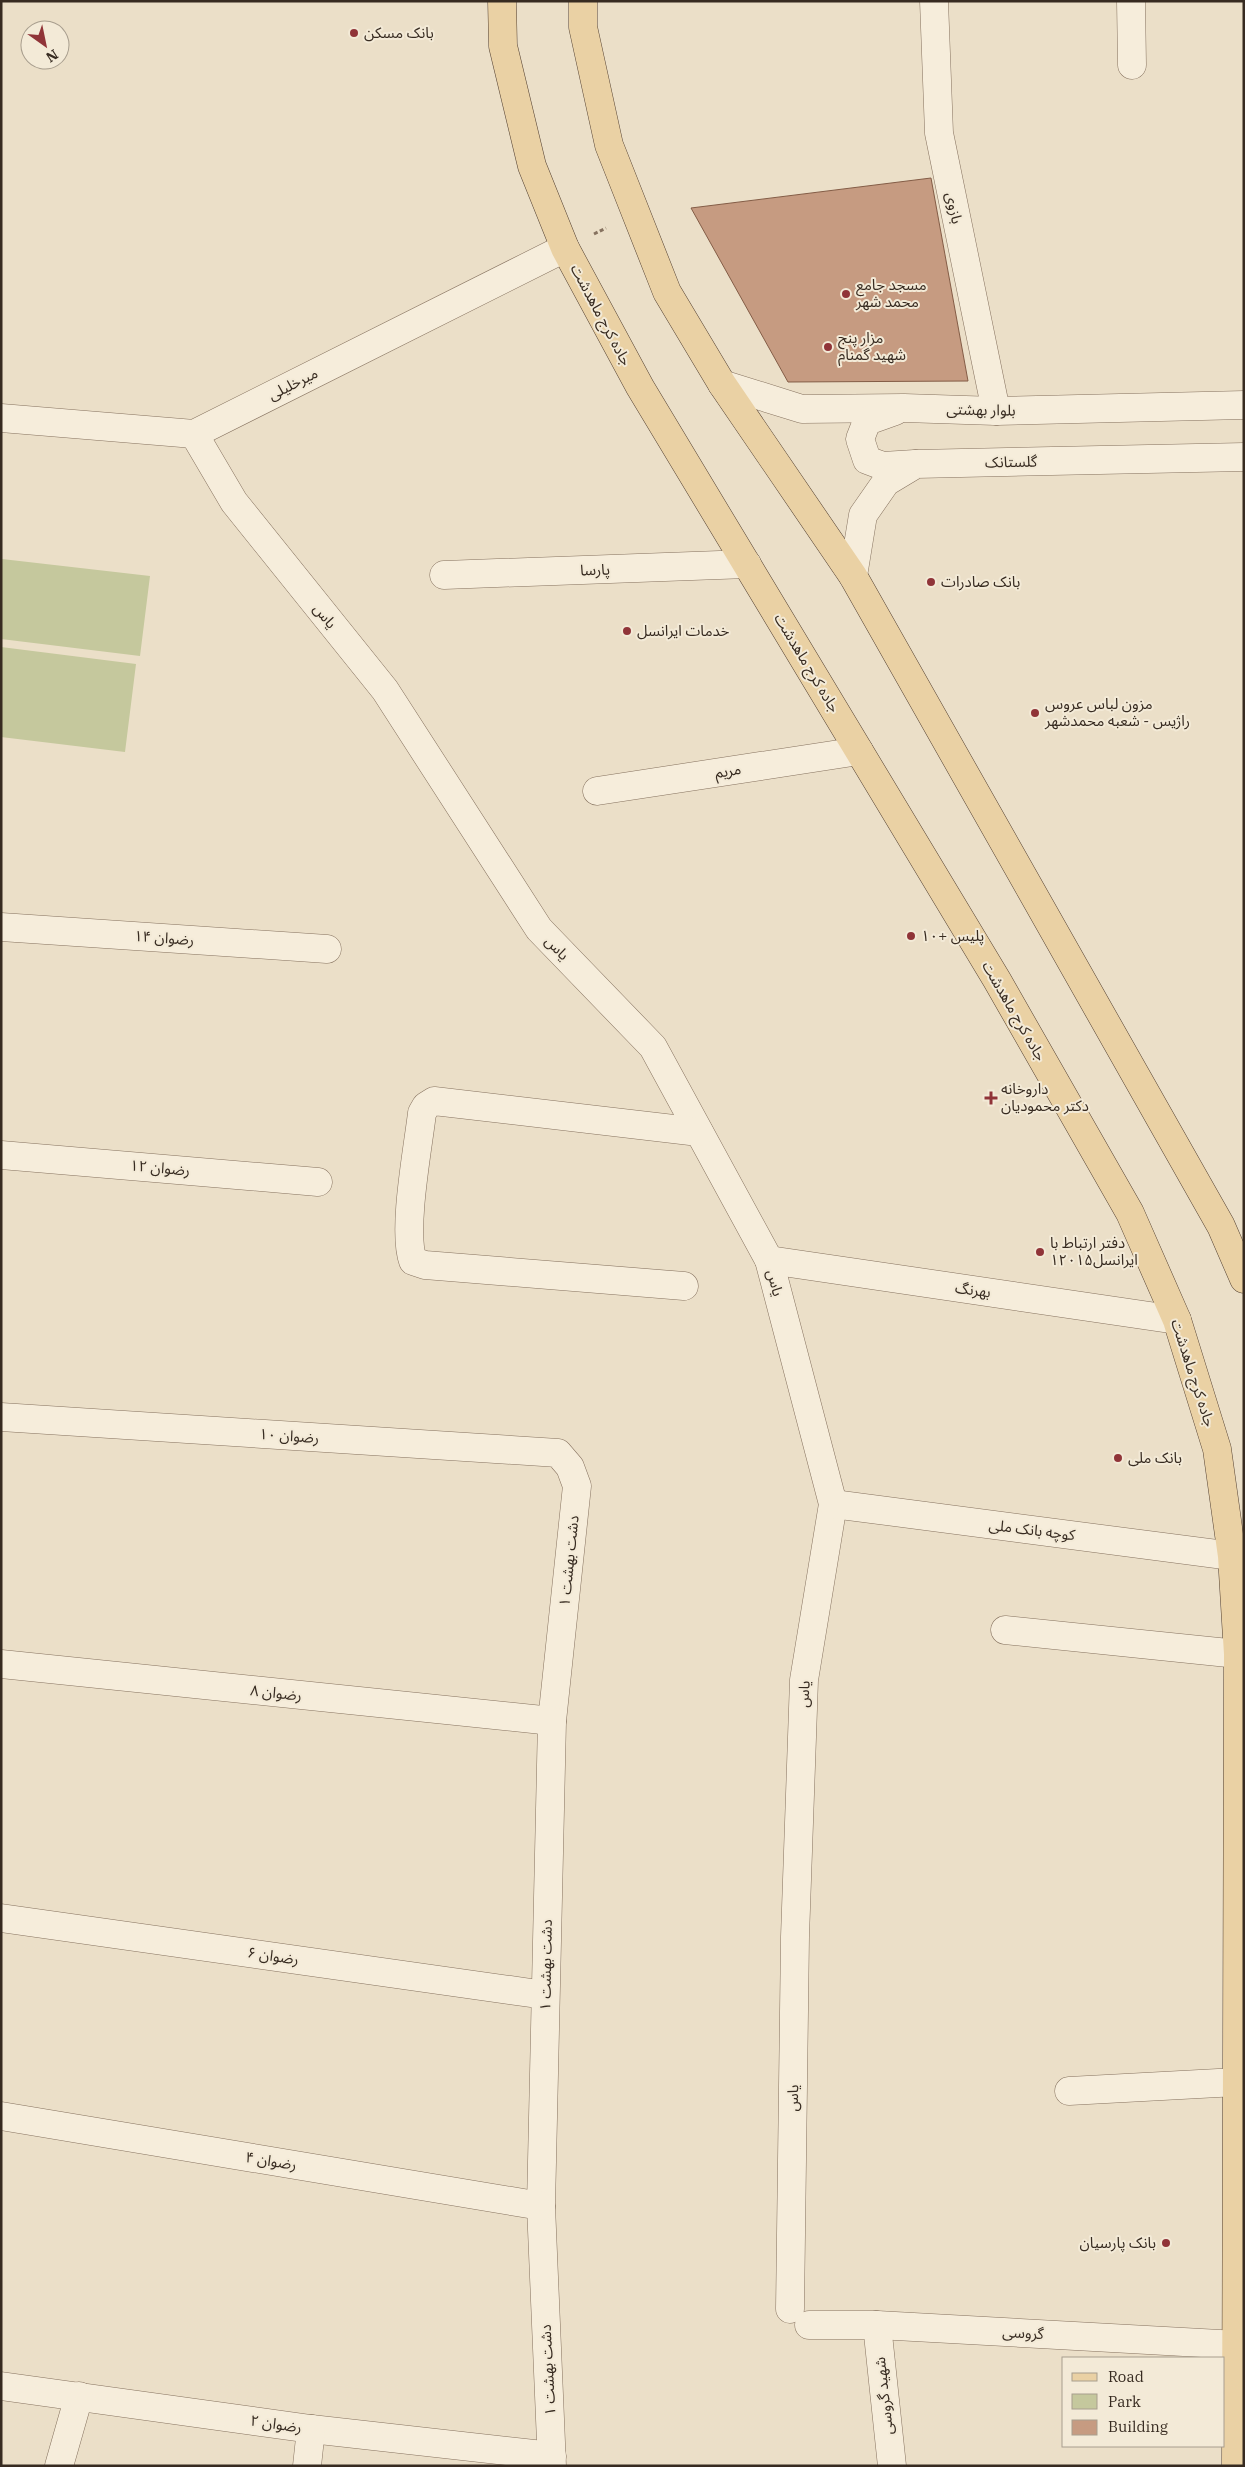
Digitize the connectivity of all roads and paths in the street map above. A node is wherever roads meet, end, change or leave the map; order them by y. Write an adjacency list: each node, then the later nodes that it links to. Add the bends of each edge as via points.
1 (502, 1): 7 (main road, جاده کرج ماهدشت, via 503,46 532,166)
2 (583, 1): 6 (main road, via 583,27 609,145)
3 (934, 1): 11 (street, بازوی, via 939,133)
4 (1131, 1): 5 (street)
5 (1132, 65)
6 (636, 213): 7 (path); 8 (main road, via 667,292)
7 (565, 248): 13 (street, میرخلیلی); 16 (main road, جاده کرج ماهدشت, via 640,387)
8 (722, 384): 10 (street, بلوار بهشتی, via 802,409); 18 (main road)
9 (1244, 405): 11 (street, بلوار بهشتی)
10 (904, 408): 11 (street, بلوار بهشتی); 15 (street, via 867,420 860,439 867,460 883,466)
11 (996, 411)
12 (1, 418): 13 (street)
13 (194, 434): 23 (street, یاس, via 234,502 384,690 539,930 653,1047)
14 (1244, 457): 15 (street, گلستانک)
15 (916, 464): 18 (street, گلستانک, via 886,482 863,514)
16 (747, 564): 17 (street, پارسا); 19 (main road, جاده کرج ماهدشت)
17 (444, 575)
18 (853, 576): 27 (main road, via 1221,1226)
19 (859, 751): 20 (street, مریم); 29 (main road, جاده کرج ماهدشت, via 997,980 1130,1213)
20 (597, 791)
21 (1, 927): 22 (street, رضوان ۱۴)
22 (328, 949)
23 (699, 1132): 26 (street, یاس); 28 (street, via 434,1101 422,1113 412,1197 409,1250 413,1261 425,1265)
24 (1, 1155): 25 (street, رضوان ۱۲)
25 (318, 1182)
26 (769, 1260): 29 (street, بهرنگ); 32 (street, یاس)
27 (1244, 1279)
28 (684, 1286)
29 (1177, 1320): 33 (main road, جاده کرج ماهدشت, via 1217,1449)
30 (1, 1417): 31 (street, رضوان ۱۰, via 558,1453)
31 (570, 1467): 37 (street, دشت بهشت ۱, via 577,1486)
32 (833, 1504): 33 (street, کوچه بانک ملی); 44 (street, یاس, via 804,1680 796,1937)
33 (1232, 1556): 35 (main road, جاده کرج ماهدشت)
34 (1005, 1630): 35 (street)
35 (1238, 1654): 40 (main road, جاده کرج ماهدشت)
36 (1, 1664): 37 (street, رضوان ۸)
37 (552, 1721): 39 (street, دشت بهشت ۱)
38 (1, 1918): 39 (street, رضوان ۶)
39 (545, 1994): 43 (street, دشت بهشت ۱)
40 (1237, 2082): 41 (street); 46 (main road, جاده کرج ماهدشت)
41 (1069, 2091)
42 (1, 2116): 43 (street, رضوان ۴)
43 (541, 2206): 50 (street, دشت بهشت ۱)
44 (800, 2317): 45 (street, گروسی)
45 (877, 2325): 46 (street, گروسی); 53 (street, شهید گروسی)
46 (1238, 2345): 54 (main road, جاده کرج ماهدشت)
47 (1, 2386): 48 (street, رضوان ۲)
48 (79, 2396): 49 (street, رضوان ۲); 51 (street)
49 (311, 2429): 50 (street, رضوان ۲); 52 (street)
50 (552, 2461)
51 (59, 2466)
52 (306, 2466)
53 (892, 2466)
54 (1236, 2466)

